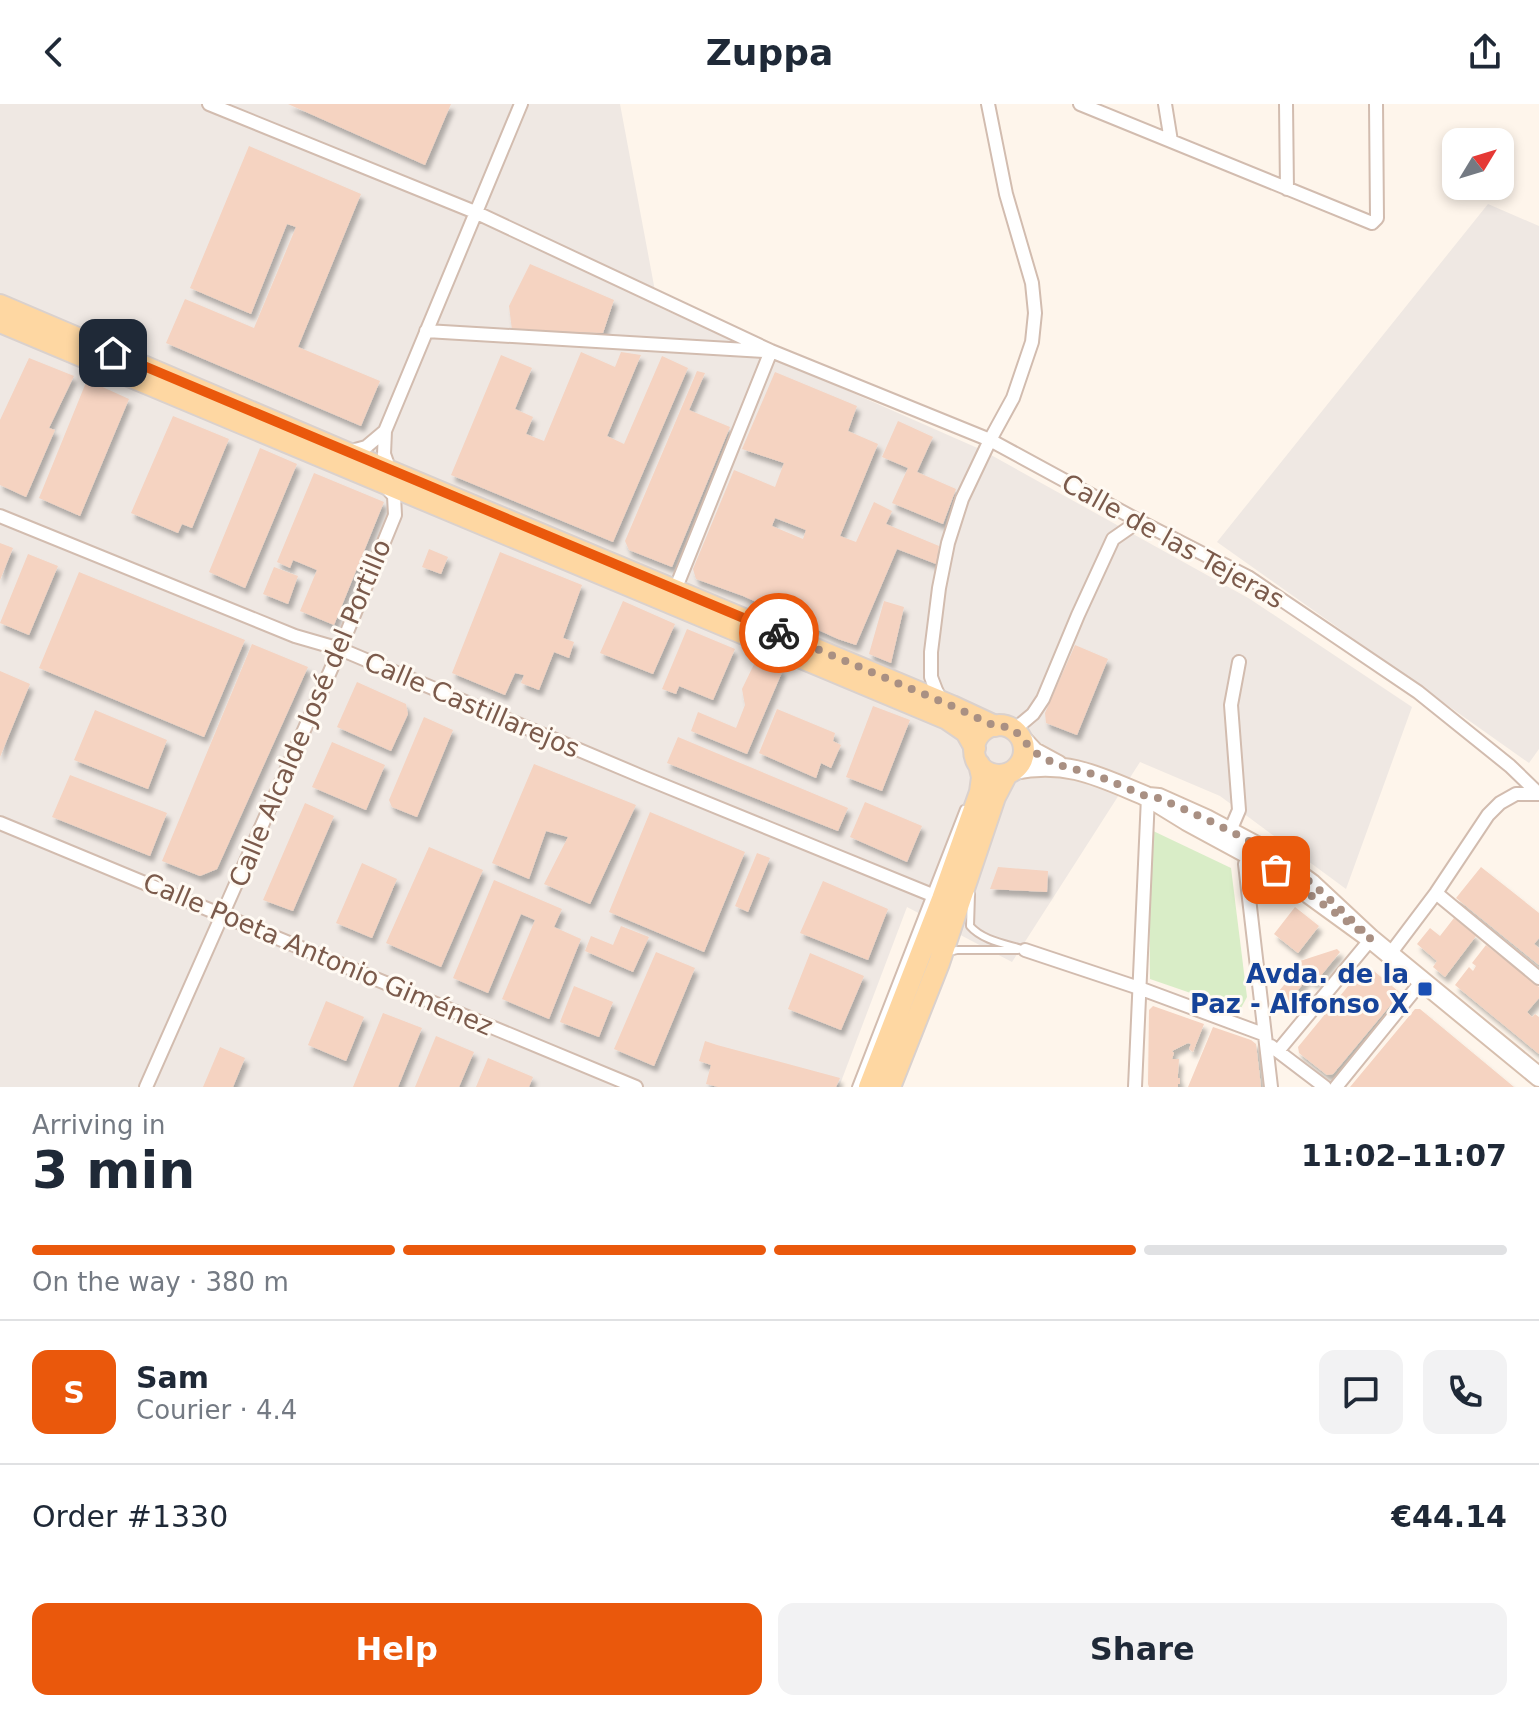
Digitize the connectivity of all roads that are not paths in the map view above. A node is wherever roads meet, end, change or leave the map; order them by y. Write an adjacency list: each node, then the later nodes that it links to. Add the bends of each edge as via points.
1 (209, 104): 10 (street, Calle de las Tejeras)
2 (521, 104): 10 (street)
3 (988, 104): 16 (street, via 1035,313 1032,342 1013,398)
4 (1080, 104): 8 (street)
5 (1165, 104): 8 (street)
6 (1286, 104): 9 (street)
7 (1376, 104): 9 (street, via 1377,218 1372,223)
8 (1171, 141): 9 (street)
9 (1287, 189)
10 (475, 212): 13 (street); 14 (street, Calle de las Tejeras)
11 (0, 305): 17 (main road)
12 (0, 322): 18 (main road)
13 (426, 331): 14 (street); 15 (street)
14 (771, 351): 16 (street, Calle de las Tejeras); 23 (street)
15 (385, 431): 17 (street, via 366,447); 18 (street)
16 (990, 440): 22 (street, Calle de las Tejeras); 26 (street, via 962,499 939,588 931,677)
17 (348, 452): 18 (main road)
18 (384, 476): 19 (main road); 20 (street, via 394,496); 23 (main road)
19 (426, 501): 20 (street, via 414,502); 28 (main road, via 947,719 966,732)
20 (395, 515): 24 (street, Calle Alcalde José del Portillo)
21 (0, 516): 24 (street, Calle Castillarejos, via 295,636)
22 (1139, 521): 27 (street, via 1113,539 1043,699); 32 (street, Calle de las Tejeras, via 1248,577 1418,692)
23 (675, 590): 26 (main road)
24 (340, 649): 41 (street, Calle Castillarejos); 42 (street, Calle Alcalde José del Portillo)
25 (1239, 662): 37 (street, via 1231,705 1239,810)
26 (942, 702): 27 (main road)
27 (1010, 731): 28 (main road, via 981,733); 29 (main road, via 1040,756); 30 (main road, via 1024,751)
28 (977, 756): 30 (main road, via 983,769); 31 (lane); 41 (main road, via 982,787)
29 (1064, 767): 30 (main road); 34 (main road)
30 (1010, 772): 33 (main road)
31 (971, 790)
32 (1539, 794): 40 (street, via 1516,794 1500,803)
33 (995, 797): 39 (main road); 41 (lane, via 963,878)
34 (1148, 797): 37 (main road); 38 (main road); 49 (street)
35 (966, 804): 41 (lane)
36 (0, 823): 42 (street, Calle Poeta Antonio Giménez)
37 (1230, 831): 43 (main road, via 1296,871)
38 (1256, 858): 43 (main road); 50 (street, via 1245,864)
39 (972, 869): 44 (lane, via 970,926); 46 (main road)
40 (1436, 893): 45 (street); 47 (street)
41 (936, 897): 53 (lane, via 948,909 946,923); 56 (lane); 57 (main road)
42 (222, 914): 54 (street, Calle Alcalde José del Portillo); 55 (street, Calle Poeta Antonio Giménez)
43 (1371, 939): 45 (main road); 51 (street)
44 (1025, 950): 46 (lane, via 950,951); 49 (street)
45 (1390, 954): 48 (main road)
46 (939, 963): 53 (main road)
47 (1539, 978)
48 (1422, 981): 52 (main road); 61 (street)
49 (1139, 988): 50 (street); 58 (street)
50 (1264, 1038): 51 (street); 59 (street)
51 (1278, 1051): 60 (street)
52 (1539, 1077)
53 (890, 1083)
54 (146, 1087)
55 (636, 1087)
56 (856, 1087)
57 (869, 1087)
58 (1135, 1087)
59 (1271, 1087)
60 (1325, 1087)
61 (1336, 1087)

